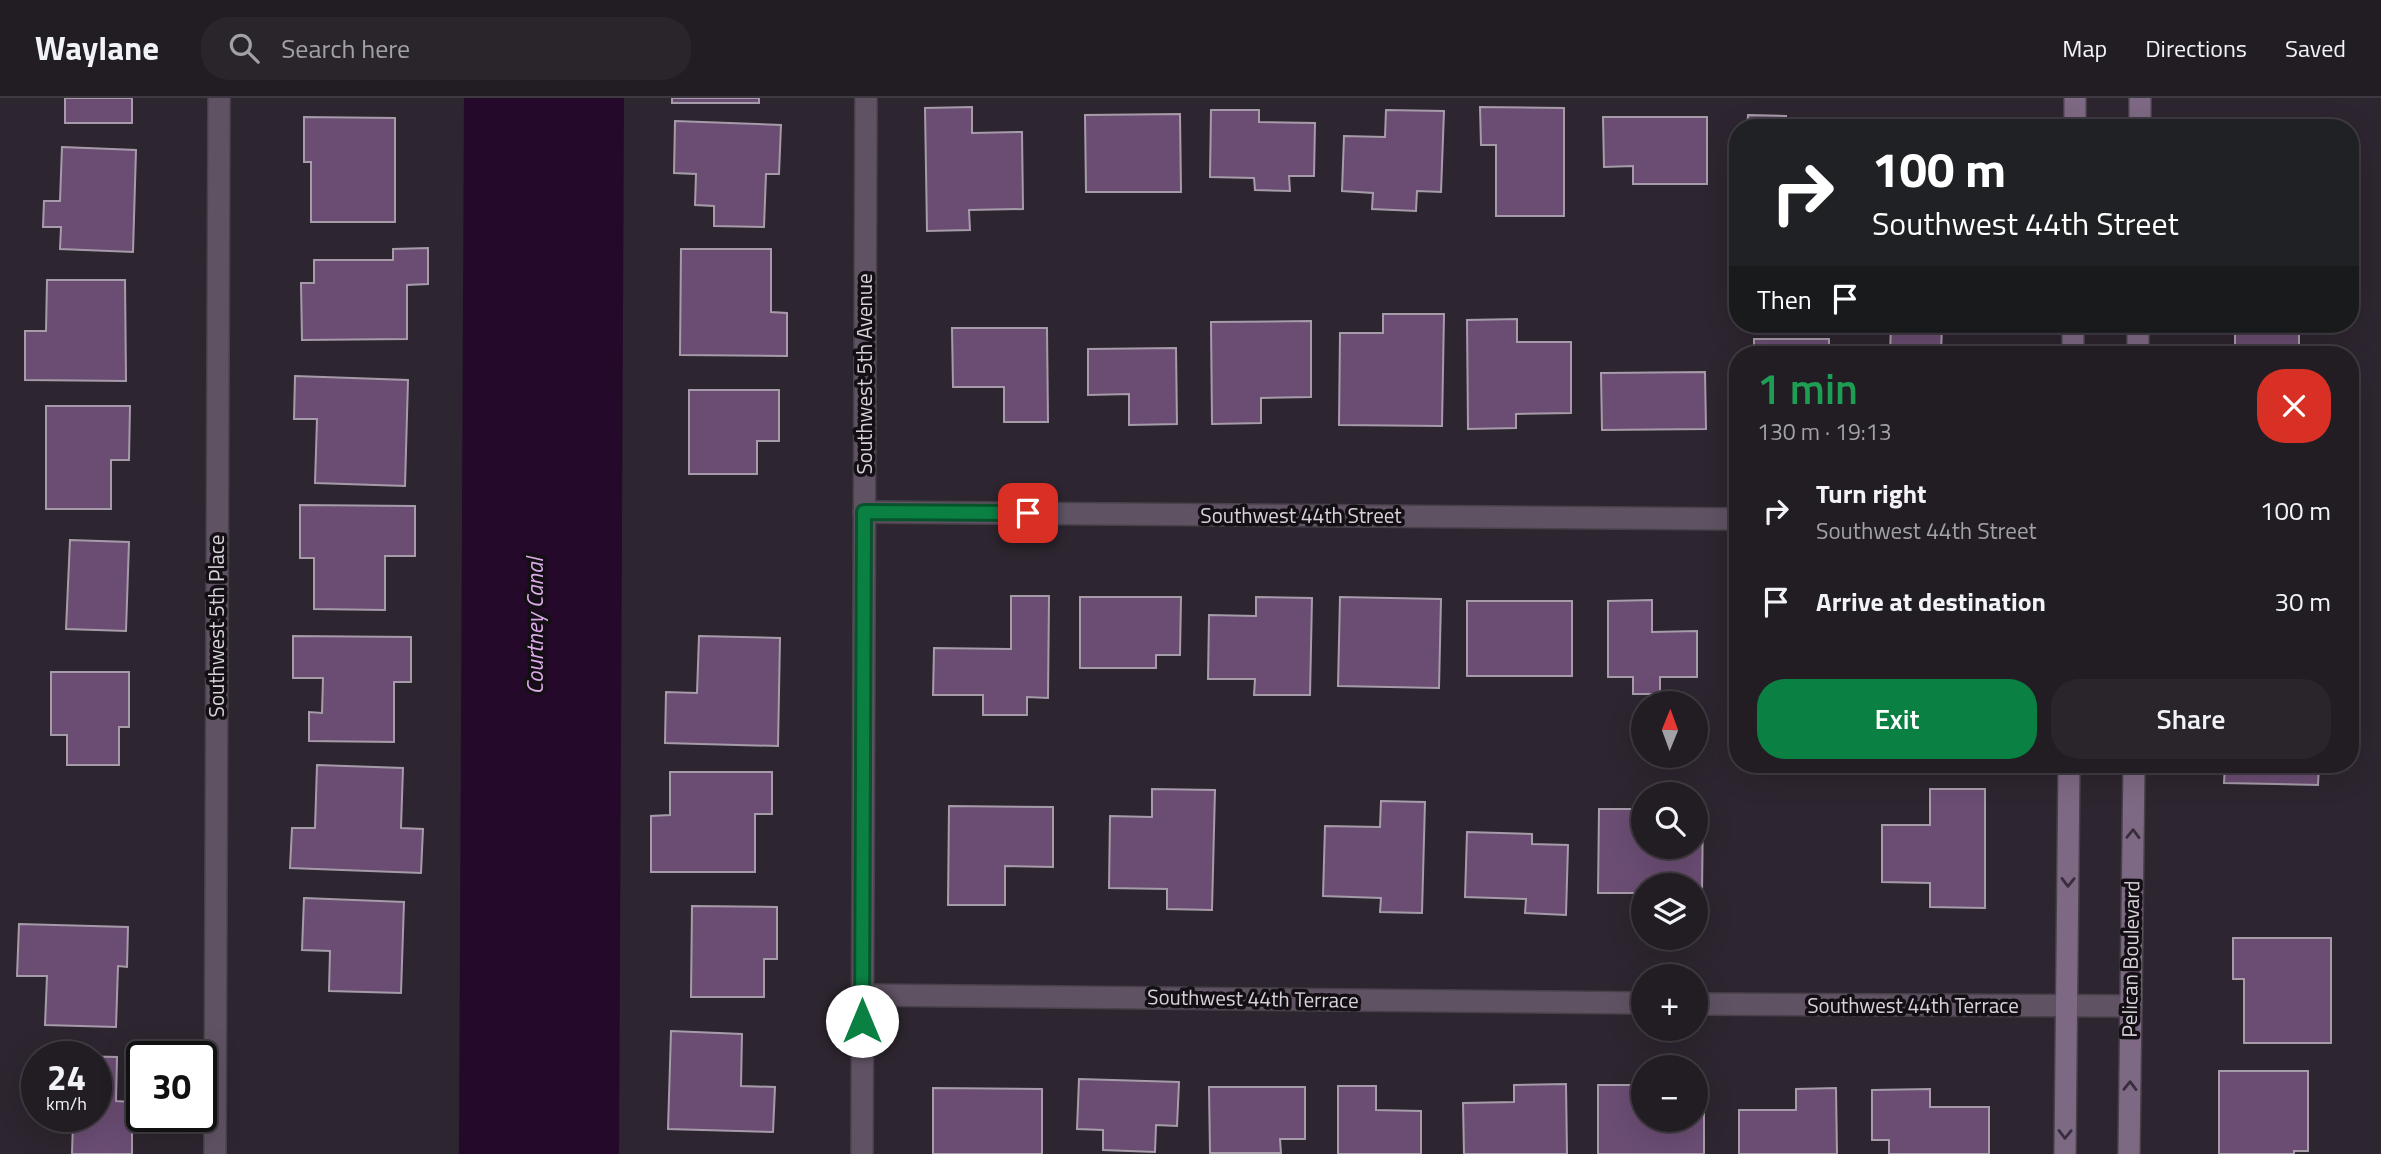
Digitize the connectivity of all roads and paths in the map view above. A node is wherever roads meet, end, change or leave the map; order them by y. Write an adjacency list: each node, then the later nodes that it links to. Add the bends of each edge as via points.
1 (219, 98): 16 (street, Southwest 5th Place)
2 (866, 98): 7 (street, Southwest 5th Avenue)
3 (2075, 98): 5 (street)
4 (2140, 98): 6 (street)
5 (2075, 119)
6 (2140, 119)
7 (864, 512): 8 (street, Southwest 44th Street); 11 (street, Southwest 5th Avenue)
8 (1729, 519)
9 (2069, 773): 14 (street, one-way to 14)
10 (2134, 773): 15 (street, Pelican Boulevard, one-way to 10)
11 (862, 995): 12 (street, Southwest 44th Terrace); 17 (street, Southwest 5th Avenue)
12 (1631, 1003)
13 (1708, 1004): 14 (street, Southwest 44th Terrace)
14 (2067, 1006): 15 (street, Southwest 44th Terrace); 18 (street, one-way to 18)
15 (2131, 1006): 19 (street, Pelican Boulevard, one-way to 15)
16 (215, 1154)
17 (862, 1154)
18 (2065, 1154)
19 (2129, 1154)

